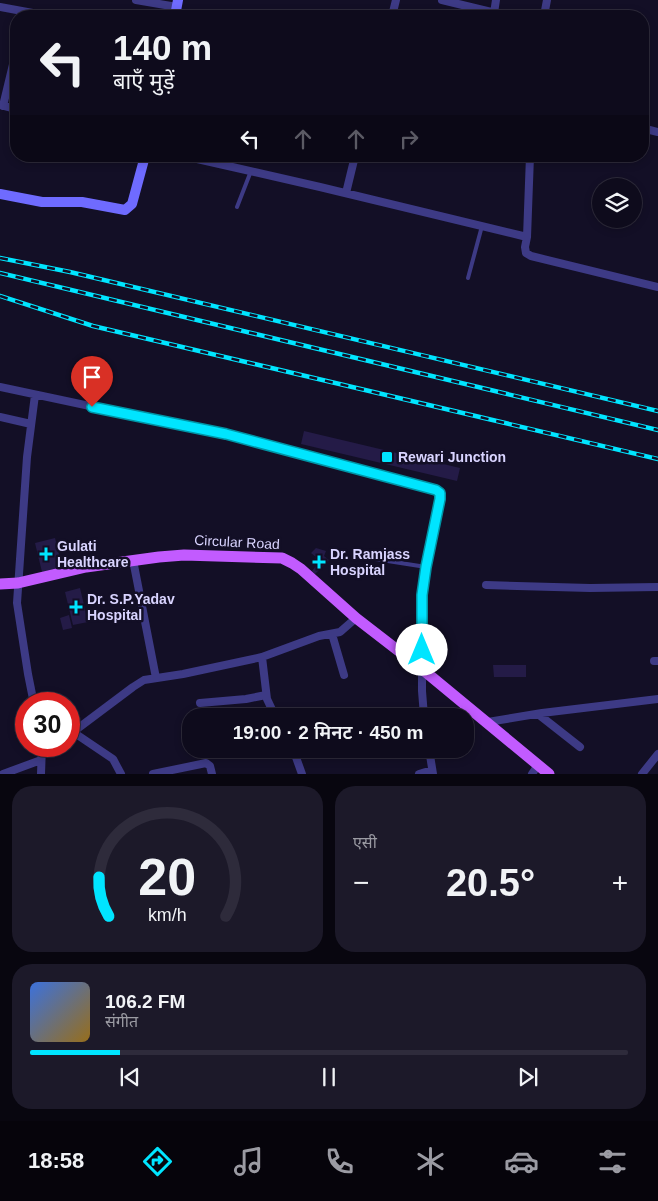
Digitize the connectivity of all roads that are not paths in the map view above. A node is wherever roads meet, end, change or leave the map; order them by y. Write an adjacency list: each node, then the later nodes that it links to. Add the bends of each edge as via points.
1 (136, 0): 4 (street)
2 (442, 0): 3 (street)
3 (467, 3): 5 (street)
4 (176, 8)
5 (486, 10)
6 (10, 75): 7 (street)
7 (2, 105)
8 (143, 162): 14 (street, via 132,204 126,210 82,202 42,202)
9 (211, 162): 12 (street)
10 (354, 162): 13 (street)
11 (530, 162): 17 (street)
12 (251, 171): 13 (street); 15 (lane)
13 (346, 193): 16 (street)
14 (0, 194)
15 (238, 207)
16 (482, 226): 17 (street); 18 (lane)
17 (526, 237): 19 (street, via 524,247 531,256)
18 (468, 278)
19 (658, 287)
20 (0, 388): 21 (street)
21 (34, 395): 23 (street); 26 (street, via 226,434 436,490 440,499)
22 (0, 417): 23 (street)
23 (31, 424): 27 (street)
24 (356, 556): 26 (lane)
25 (133, 560): 27 (main road, Circular Road); 31 (main road, Circular Road, via 184,555 282,558 301,569); 36 (street)
26 (426, 567): 34 (street, via 422,595)
27 (18, 583): 28 (main road, Circular Road); 37 (street, via 17,603)
28 (0, 584)
29 (486, 585): 30 (street)
30 (658, 587)
31 (356, 618): 32 (street, via 340,632); 34 (main road, Circular Road)
32 (332, 634): 33 (street); 35 (street)
33 (262, 658): 36 (street); 38 (street)
34 (422, 669): 42 (street); 44 (main road, Circular Road)
35 (344, 675)
36 (156, 678): 45 (street, via 132,687)
37 (32, 692)
38 (266, 696): 40 (street); 41 (street)
39 (658, 699): 43 (street)
40 (200, 703)
41 (271, 708)
42 (423, 708)
43 (538, 714): 44 (street); 47 (street)
44 (488, 722): 53 (main road, Circular Road)
45 (80, 726)
46 (80, 739): 57 (street, via 113,759)
47 (580, 747)
48 (658, 754): 63 (street)
49 (41, 757): 52 (street)
50 (296, 758): 60 (street)
51 (431, 758): 54 (street)
52 (41, 760): 55 (street); 56 (street)
53 (535, 769): 62 (main road, Circular Road)
54 (433, 772): 61 (street)
55 (3, 774)
56 (41, 774)
57 (121, 774)
58 (153, 774): 59 (street, via 206,762)
59 (212, 774)
60 (302, 774)
61 (420, 774)
62 (549, 774)
63 (642, 774)

